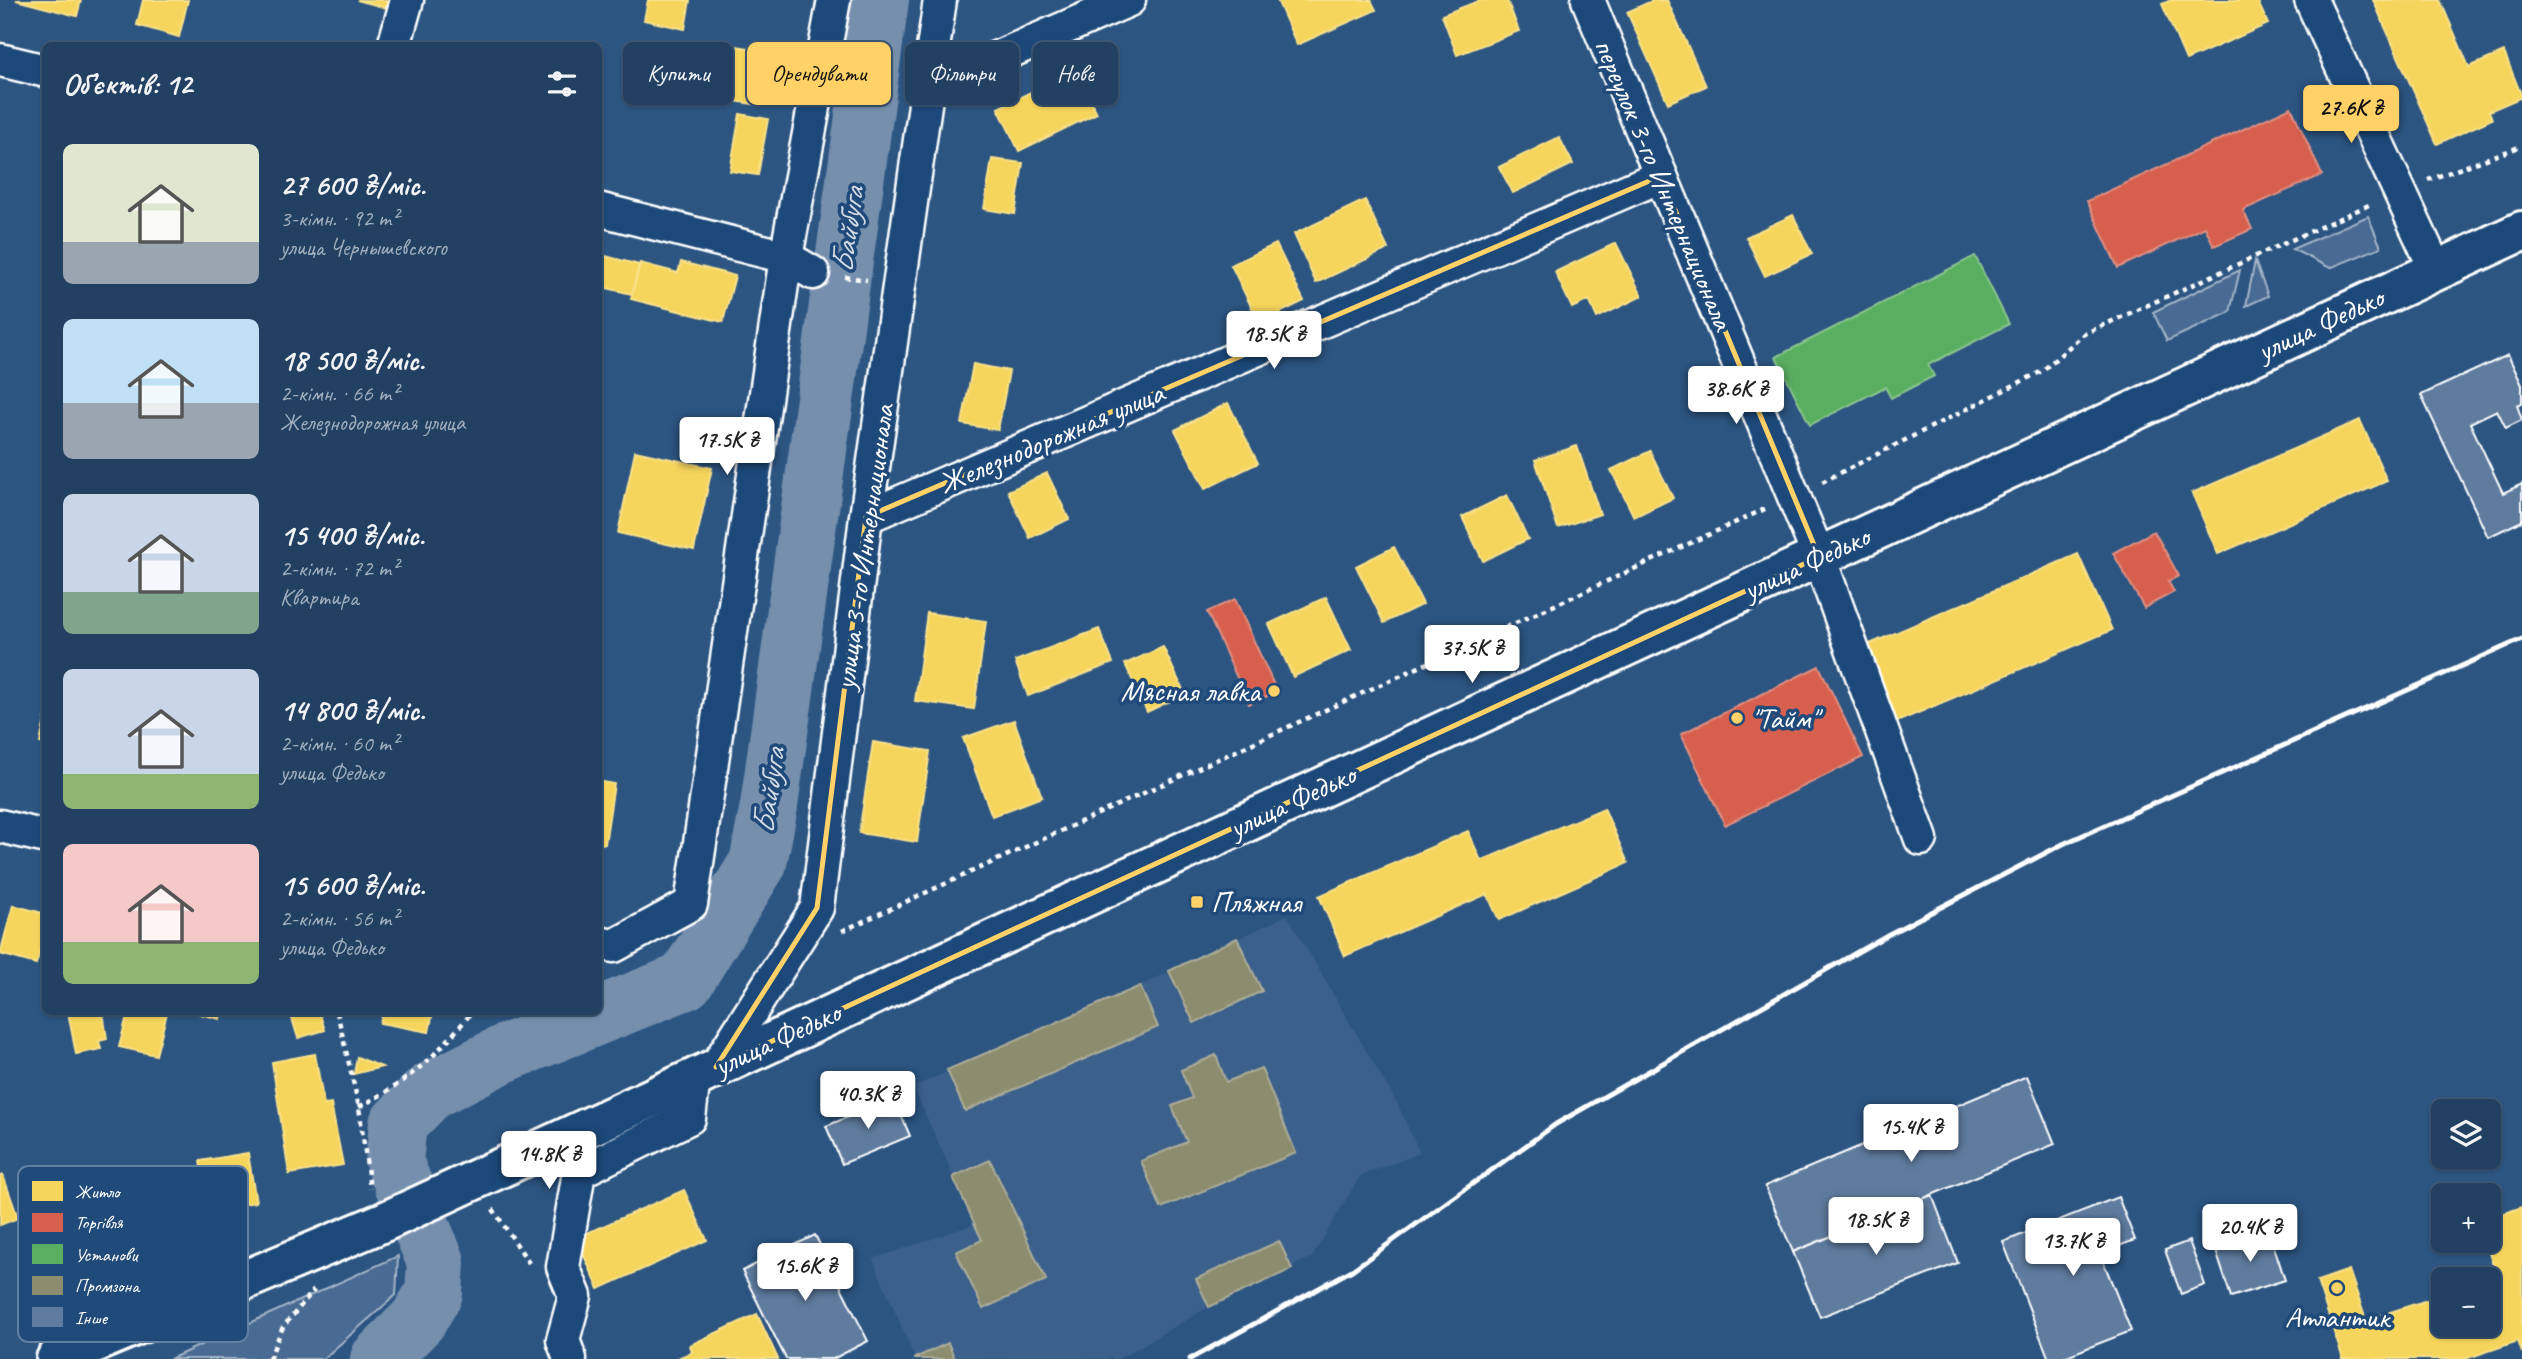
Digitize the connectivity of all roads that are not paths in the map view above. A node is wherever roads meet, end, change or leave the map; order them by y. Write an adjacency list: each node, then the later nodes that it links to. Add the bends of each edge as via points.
1 (407, 0): 7 (street)
2 (834, 0): 16 (street)
3 (940, 0): 8 (street, улица 3-го Интернационала)
4 (1129, 0): 9 (street)
5 (1588, 0): 13 (street, переулок 3-го Интернационала)
6 (2311, 0): 17 (street)
7 (395, 42)
8 (935, 42)
9 (1019, 48)
10 (0, 60): 11 (street)
11 (42, 71)
12 (926, 105): 19 (street, улица 3-го Интернационала)
13 (1661, 176): 19 (street, Железнодорожная улица); 20 (street, переулок 3-го Интернационала)
14 (602, 210): 16 (street)
15 (2522, 231): 17 (main road, улица Федько)
16 (786, 257): 18 (street); 24 (street, via 691,904)
17 (2436, 270): 20 (main road, улица Федько)
18 (813, 273)
19 (866, 517): 25 (street, улица 3-го Интернационала, via 817,908)
20 (1819, 557): 23 (street, переулок 3-го Интернационала); 25 (main road, улица Федько)
21 (0, 826): 22 (street)
22 (42, 836)
23 (1921, 839)
24 (606, 944)
25 (705, 1072): 26 (main road, улица Федько, via 460,1185 378,1207); 29 (street, via 689,1118 579,1172 563,1267 576,1296 563,1340)
26 (248, 1268)
27 (92, 1342): 28 (main road, улица Федько)
28 (56, 1359)
29 (570, 1359)

